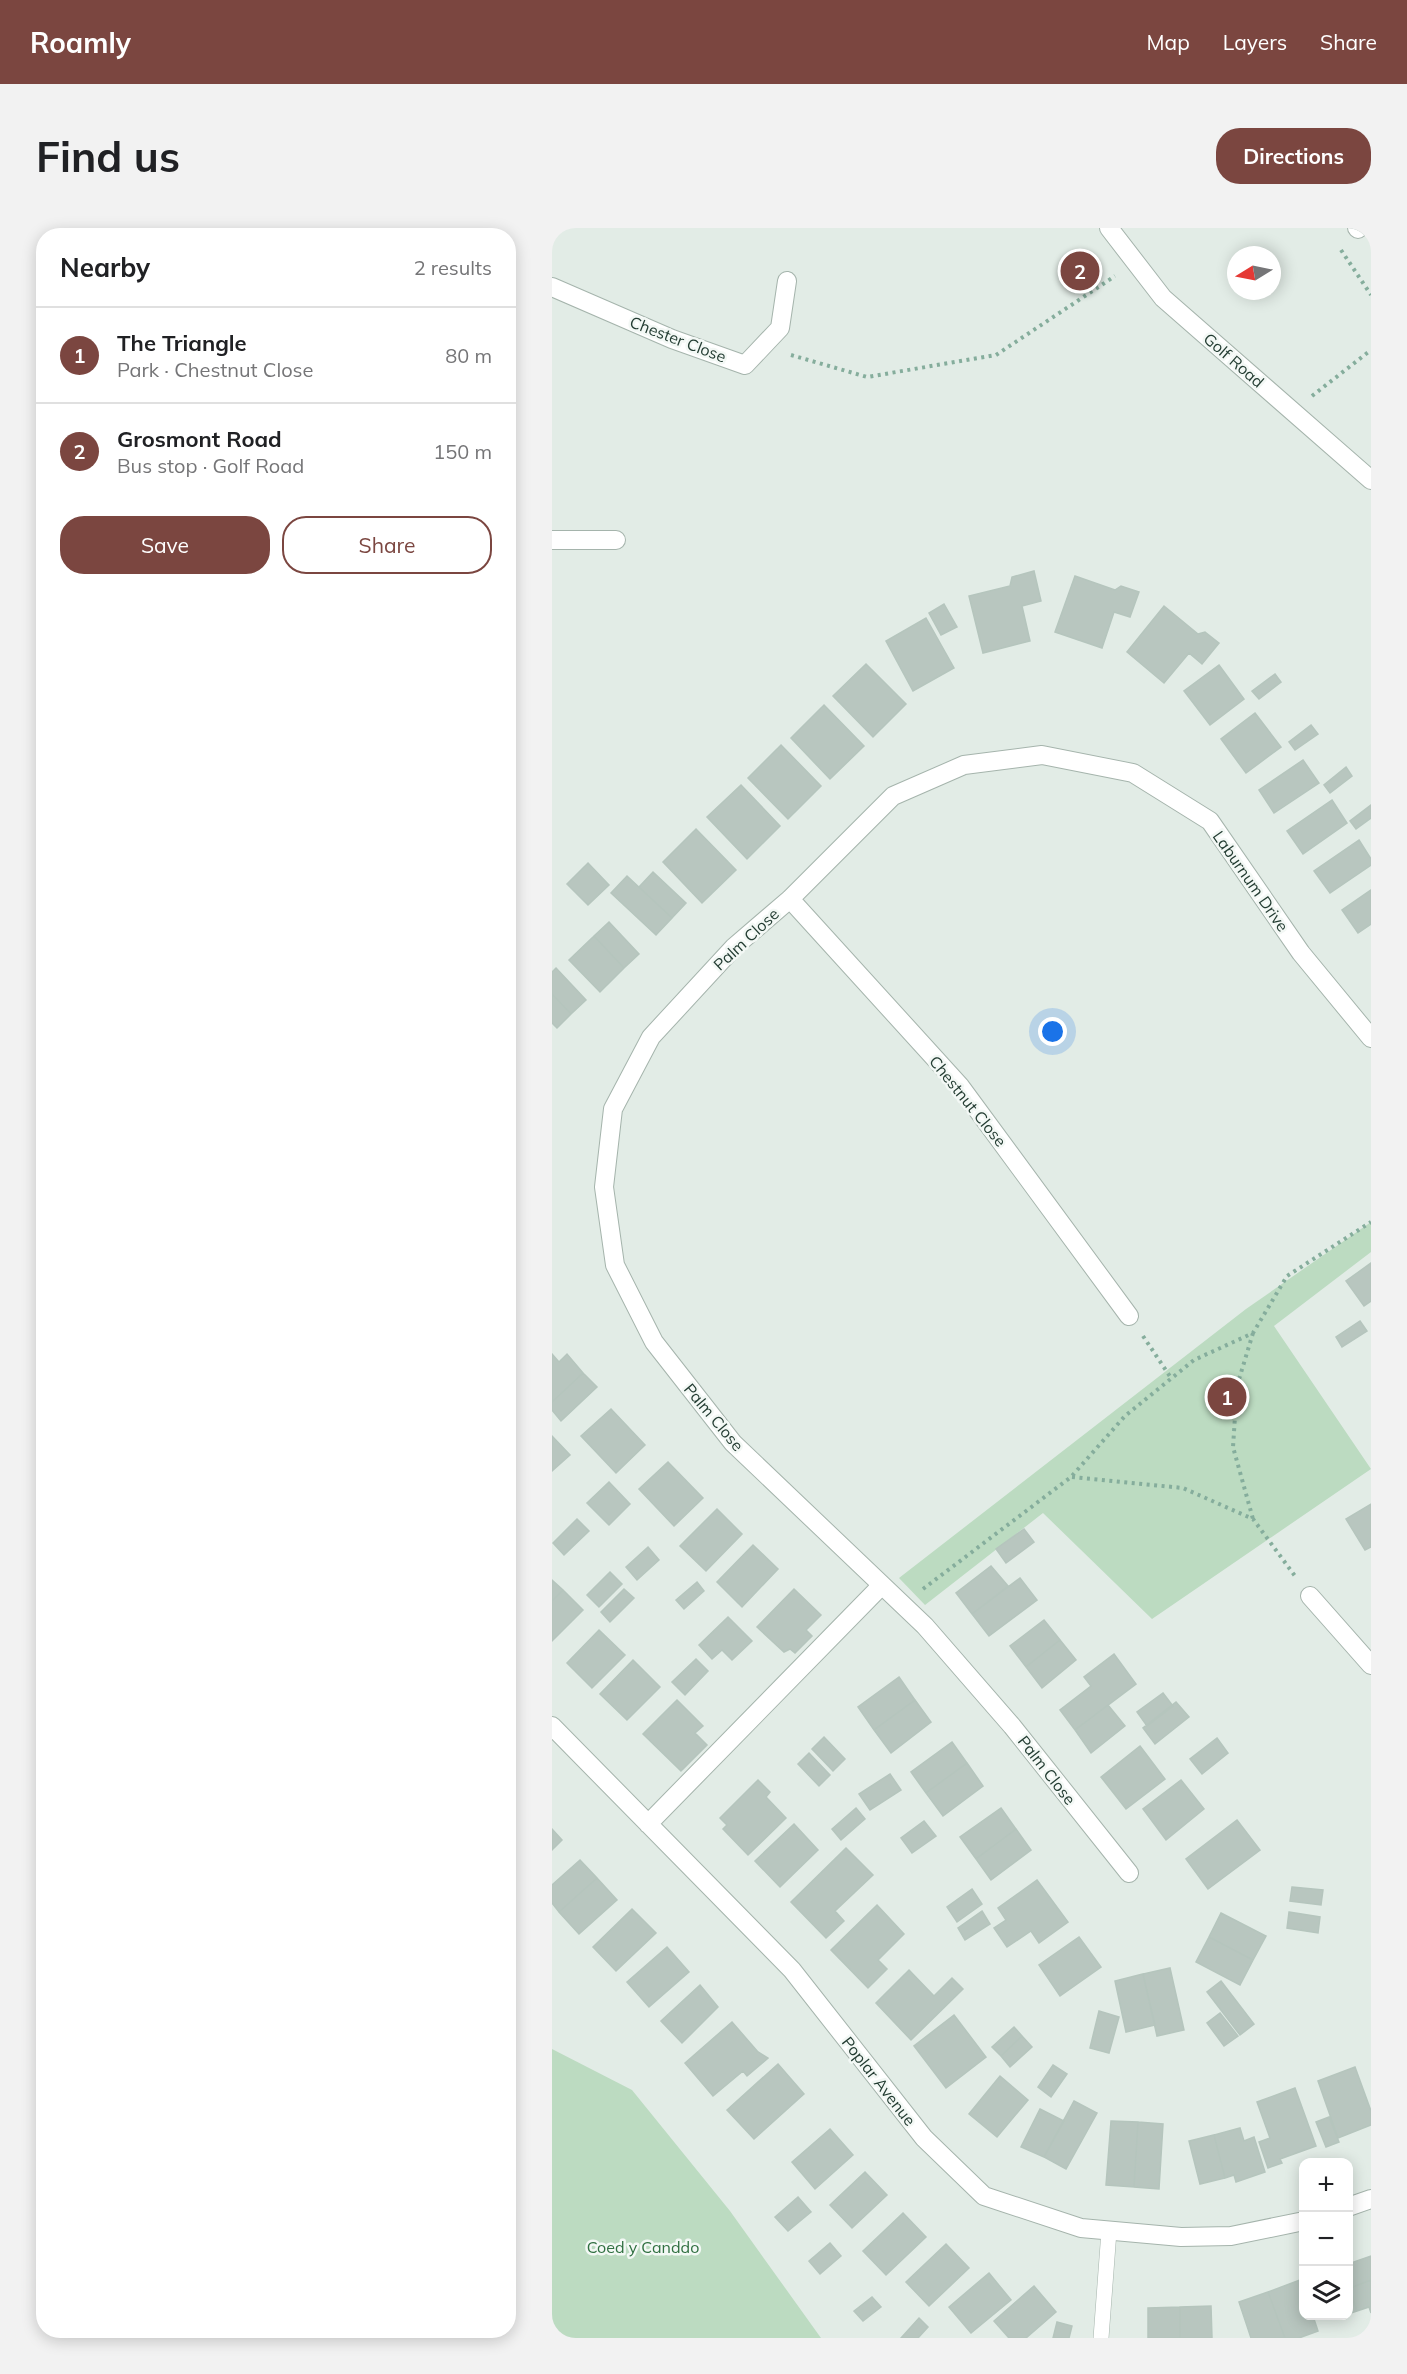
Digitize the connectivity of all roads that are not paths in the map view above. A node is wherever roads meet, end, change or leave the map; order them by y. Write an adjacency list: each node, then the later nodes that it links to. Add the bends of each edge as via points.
1 (1109, 228): 4 (street, Golf Road, via 1164,298)
2 (787, 280): 3 (street, Chester Close, via 780,328 745,364 672,339)
3 (552, 289)
4 (1371, 480)
5 (552, 540): 6 (street)
6 (616, 540)
7 (790, 899): 8 (street, Laburnum Drive, via 893,796 964,765 1042,754 1133,773 1210,821 1301,953); 9 (street, Chestnut Close, via 960,1086); 10 (street, Palm Close, via 734,947 651,1037 613,1109 604,1187 615,1265 654,1342 734,1443)
8 (1371, 1038)
9 (1130, 1316)
10 (882, 1585): 14 (street); 15 (street, Palm Close, via 926,1626 1012,1726)
11 (1310, 1596): 12 (street)
12 (1371, 1665)
13 (552, 1726): 14 (street, Poplar Avenue)
14 (648, 1824): 19 (street, Poplar Avenue, via 792,1970 924,2138 984,2196 1081,2228)
15 (1129, 1873)
16 (1371, 2199): 17 (street)
17 (1353, 2205)
18 (1299, 2222): 19 (street, Poplar Avenue, via 1231,2236 1181,2237)
19 (1109, 2231): 20 (lane)
20 (1101, 2338)

